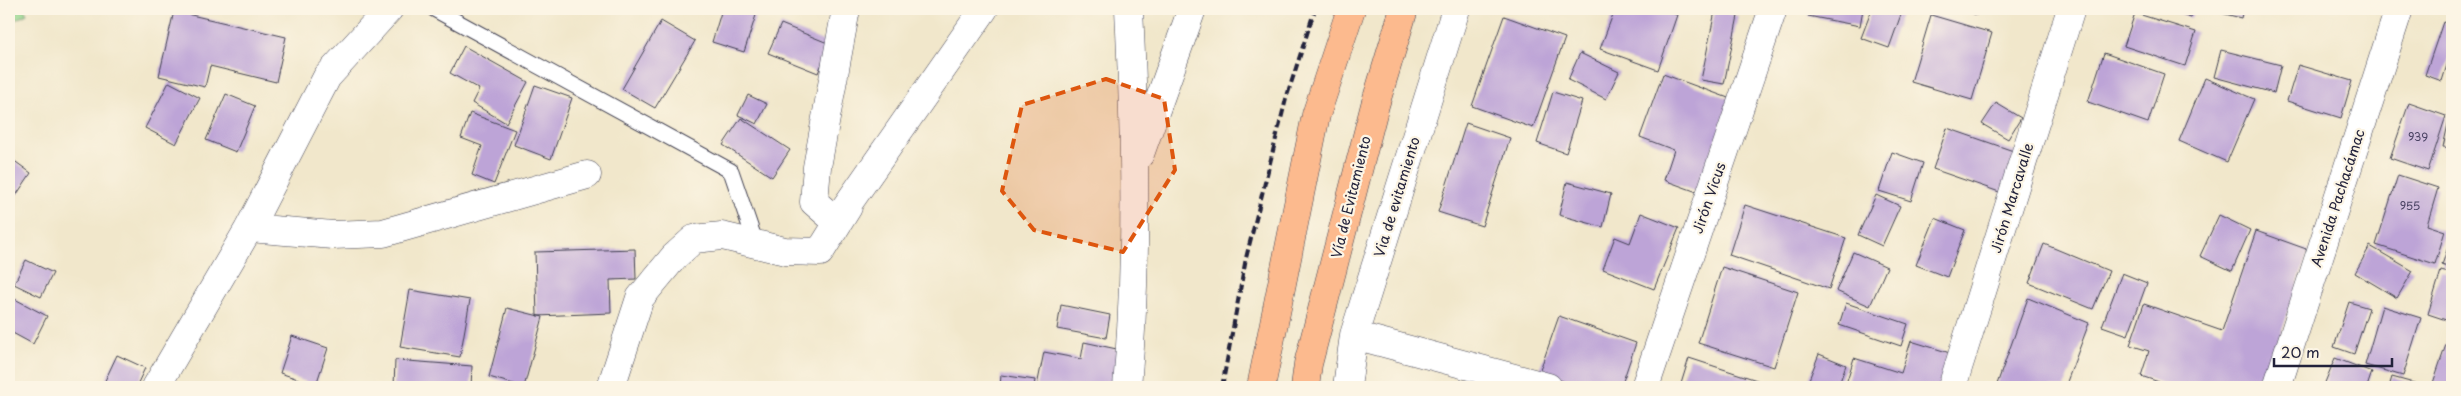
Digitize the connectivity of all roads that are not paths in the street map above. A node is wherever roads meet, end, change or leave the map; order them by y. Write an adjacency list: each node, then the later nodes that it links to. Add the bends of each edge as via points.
1 (389, 9): 16 (street, via 327,77)
2 (434, 9): 17 (lane, via 731,171)
3 (846, 9): 15 (street, via 817,168 814,202 836,221)
4 (984, 9): 15 (street)
5 (1130, 9): 13 (street)
6 (1192, 9): 13 (street)
7 (1351, 9): 22 (highway, via 1316,115)
8 (1404, 9): 23 (highway, Vía de Evitamiento, via 1308,364)
9 (1456, 9): 18 (street, Via de evitamiento)
10 (1773, 9): 26 (street, Jirón Vicus)
11 (2071, 9): 27 (street, Jirón Marcavalle)
12 (2399, 9): 28 (street, Avenida Pachacámac)
13 (1135, 169): 21 (street, via 1133,321)
14 (587, 175): 16 (street, via 382,233 333,234)
15 (851, 202): 17 (street, via 820,252 785,251)
16 (249, 228): 19 (street)
17 (756, 244): 20 (street, via 722,236 694,239 674,257 640,298)
18 (1354, 335): 24 (street, Via de evitamiento); 25 (street)
19 (156, 387)
20 (611, 387)
21 (1127, 387)
22 (1261, 387)
23 (1306, 387)
24 (1347, 387)
25 (1548, 387)
26 (1645, 387)
27 (1952, 387)
28 (2277, 387)

